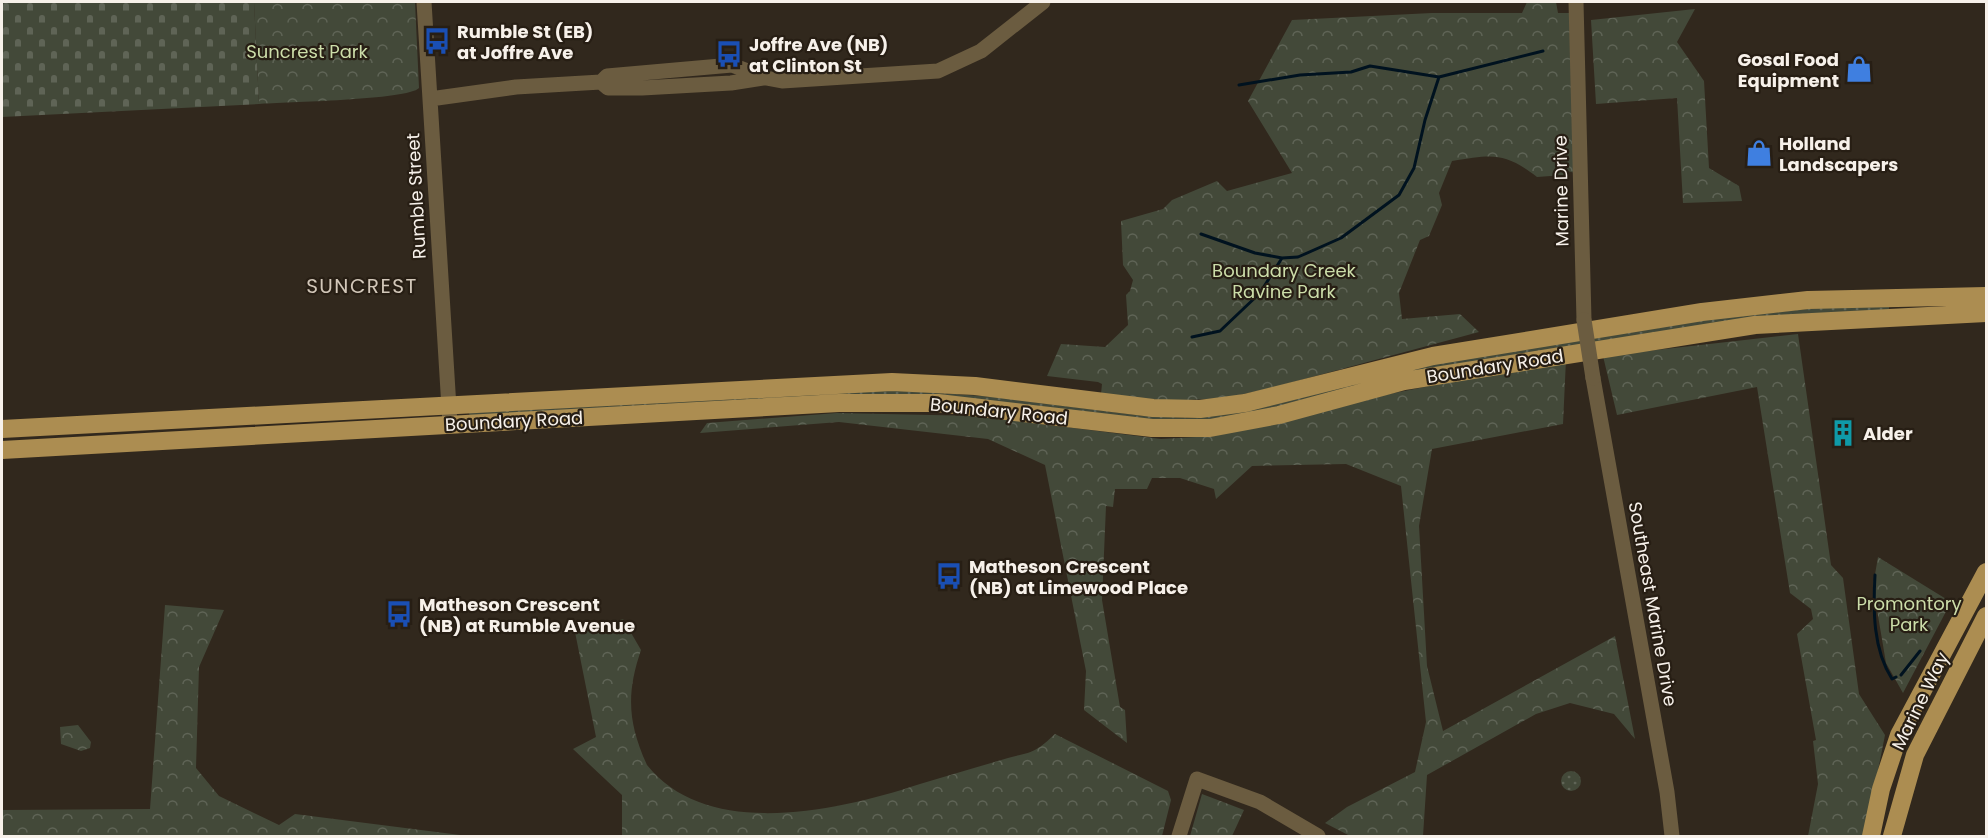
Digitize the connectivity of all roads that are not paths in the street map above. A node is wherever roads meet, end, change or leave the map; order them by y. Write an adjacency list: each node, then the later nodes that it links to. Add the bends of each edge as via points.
1 (424, 2): 4 (street, Rumble Street)
2 (1043, 2): 4 (street, via 981,51 939,71 782,81 732,65 607,76 601,82 516,87)
3 (1576, 2): 7 (street, Marine Drive, bridge, via 1584,320)
4 (430, 99): 8 (street, Rumble Street)
5 (1986, 296): 8 (main road, Boundary Road, via 1808,300 1702,312 1412,360 1245,403 1200,409 1153,408 975,386 891,382)
6 (1981, 315): 9 (main road, Boundary Road, via 1755,325 1404,381 1279,415 1210,428 1152,428 938,403 839,403)
7 (1593, 378): 16 (street, Southeast Marine Drive)
8 (448, 405): 9 (street, Rumble Street); 10 (main road, Boundary Road)
9 (450, 424): 11 (main road, Boundary Road)
10 (2, 429)
11 (2, 450)
12 (1986, 572): 17 (main road, Marine Way, via 1899,735 1881,789)
13 (1986, 616): 18 (main road, Marine Way, via 1916,755)
14 (1179, 837): 15 (street, via 1197,779 1260,802)
15 (1318, 837)
16 (1672, 837)
17 (1871, 837)
18 (1892, 837)

